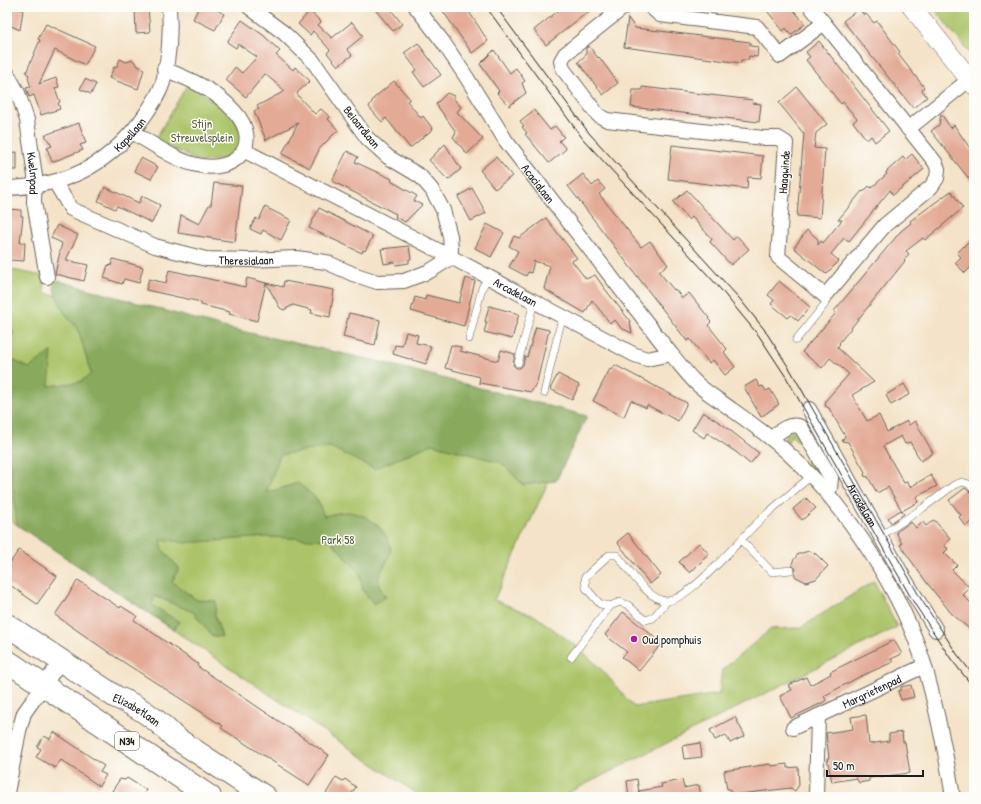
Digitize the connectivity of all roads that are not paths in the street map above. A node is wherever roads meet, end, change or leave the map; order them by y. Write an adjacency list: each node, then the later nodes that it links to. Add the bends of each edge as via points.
1 (169, 7): 9 (street, Kapellaan, via 170,42)
2 (249, 7): 18 (street, Beiaardlaan, via 284,33 313,61 367,138 388,157 420,176 432,190 443,210 450,236)
3 (416, 7): 26 (street, Acacialaan, via 467,78 506,141)
4 (624, 7): 21 (street, Haagwinde, via 565,54 561,61 563,69 598,115 607,120 778,138 786,142 778,257)
5 (651, 7): 8 (street, via 660,15 757,27 780,56)
6 (811, 7): 8 (street)
7 (912, 7): 11 (street)
8 (824, 23): 12 (street)
9 (164, 69): 13 (street, Kapellaan, via 162,83 148,111); 14 (street, via 188,78 220,97 235,112 247,138)
10 (7, 73): 16 (street, Kwelmpad, via 18,93 27,120 35,176)
11 (972, 82): 12 (street)
12 (908, 129): 21 (street, via 935,162 938,169 937,178 931,187 885,225)
13 (132, 132): 14 (street, via 179,159 196,165 225,165 236,160); 15 (street, Kapellaan, via 106,158)
14 (245, 150): 18 (street, Arcadelaan)
15 (55, 182): 16 (street, Kapellaan); 18 (street, Theresialaan, via 72,209 155,246 206,259 296,258 326,262 377,282 404,281 430,271 446,261)
16 (34, 187): 17 (street, Kapellaan); 19 (street, Kwelmpad)
17 (7, 188)
18 (449, 256): 20 (street, Arcadelaan)
19 (46, 277)
20 (488, 277): 22 (street, Arcadelaan); 24 (lane, via 482,288)
21 (825, 296): 25 (lane, via 825,304)
22 (534, 302): 23 (street, Arcadelaan); 27 (lane)
23 (564, 318): 26 (street, Arcadelaan, via 635,355 648,359); 28 (lane)
24 (469, 339)
25 (796, 340)
26 (671, 354): 30 (street, Arcadelaan, via 695,382)
27 (518, 363)
28 (544, 392)
29 (809, 409): 34 (street, Arcadelaan)
30 (772, 439): 31 (street, Arcadelaan); 33 (street, Arcadelaan, via 790,426 801,427 831,478 830,488)
31 (811, 476): 33 (street, Arcadelaan); 35 (lane)
32 (974, 490): 34 (lane, via 969,484 962,482 954,485)
33 (826, 492): 40 (street, Arcadelaan, via 850,522)
34 (880, 536): 37 (street, Arcadelaan)
35 (742, 541): 36 (lane, via 772,572); 38 (lane, via 696,584 679,597)
36 (791, 570)
37 (919, 600): 40 (street); 42 (street, Arcadelaan)
38 (667, 601): 39 (lane, via 653,618 645,620 628,605 620,602); 39 (lane, via 655,598 645,590 617,555 609,555 585,577 586,588 600,604)
39 (610, 606): 43 (lane)
40 (902, 612): 46 (street, Arcadelaan)
41 (7, 624): 45 (main road, Elizabetlaan)
42 (936, 630)
43 (571, 657)
44 (7, 661): 47 (main road, N34)
45 (61, 661): 47 (street); 52 (main road, Elizabetlaan, via 116,697 131,703 163,725 174,737)
46 (924, 666): 48 (street, Margrietenpad); 54 (street, Arcadelaan)
47 (41, 690): 50 (street, via 24,714); 51 (main road, N34)
48 (818, 716): 49 (street, Margrietenpad); 53 (street)
49 (792, 728)
50 (7, 793)
51 (210, 797)
52 (265, 797)
53 (816, 797)
54 (953, 797)

